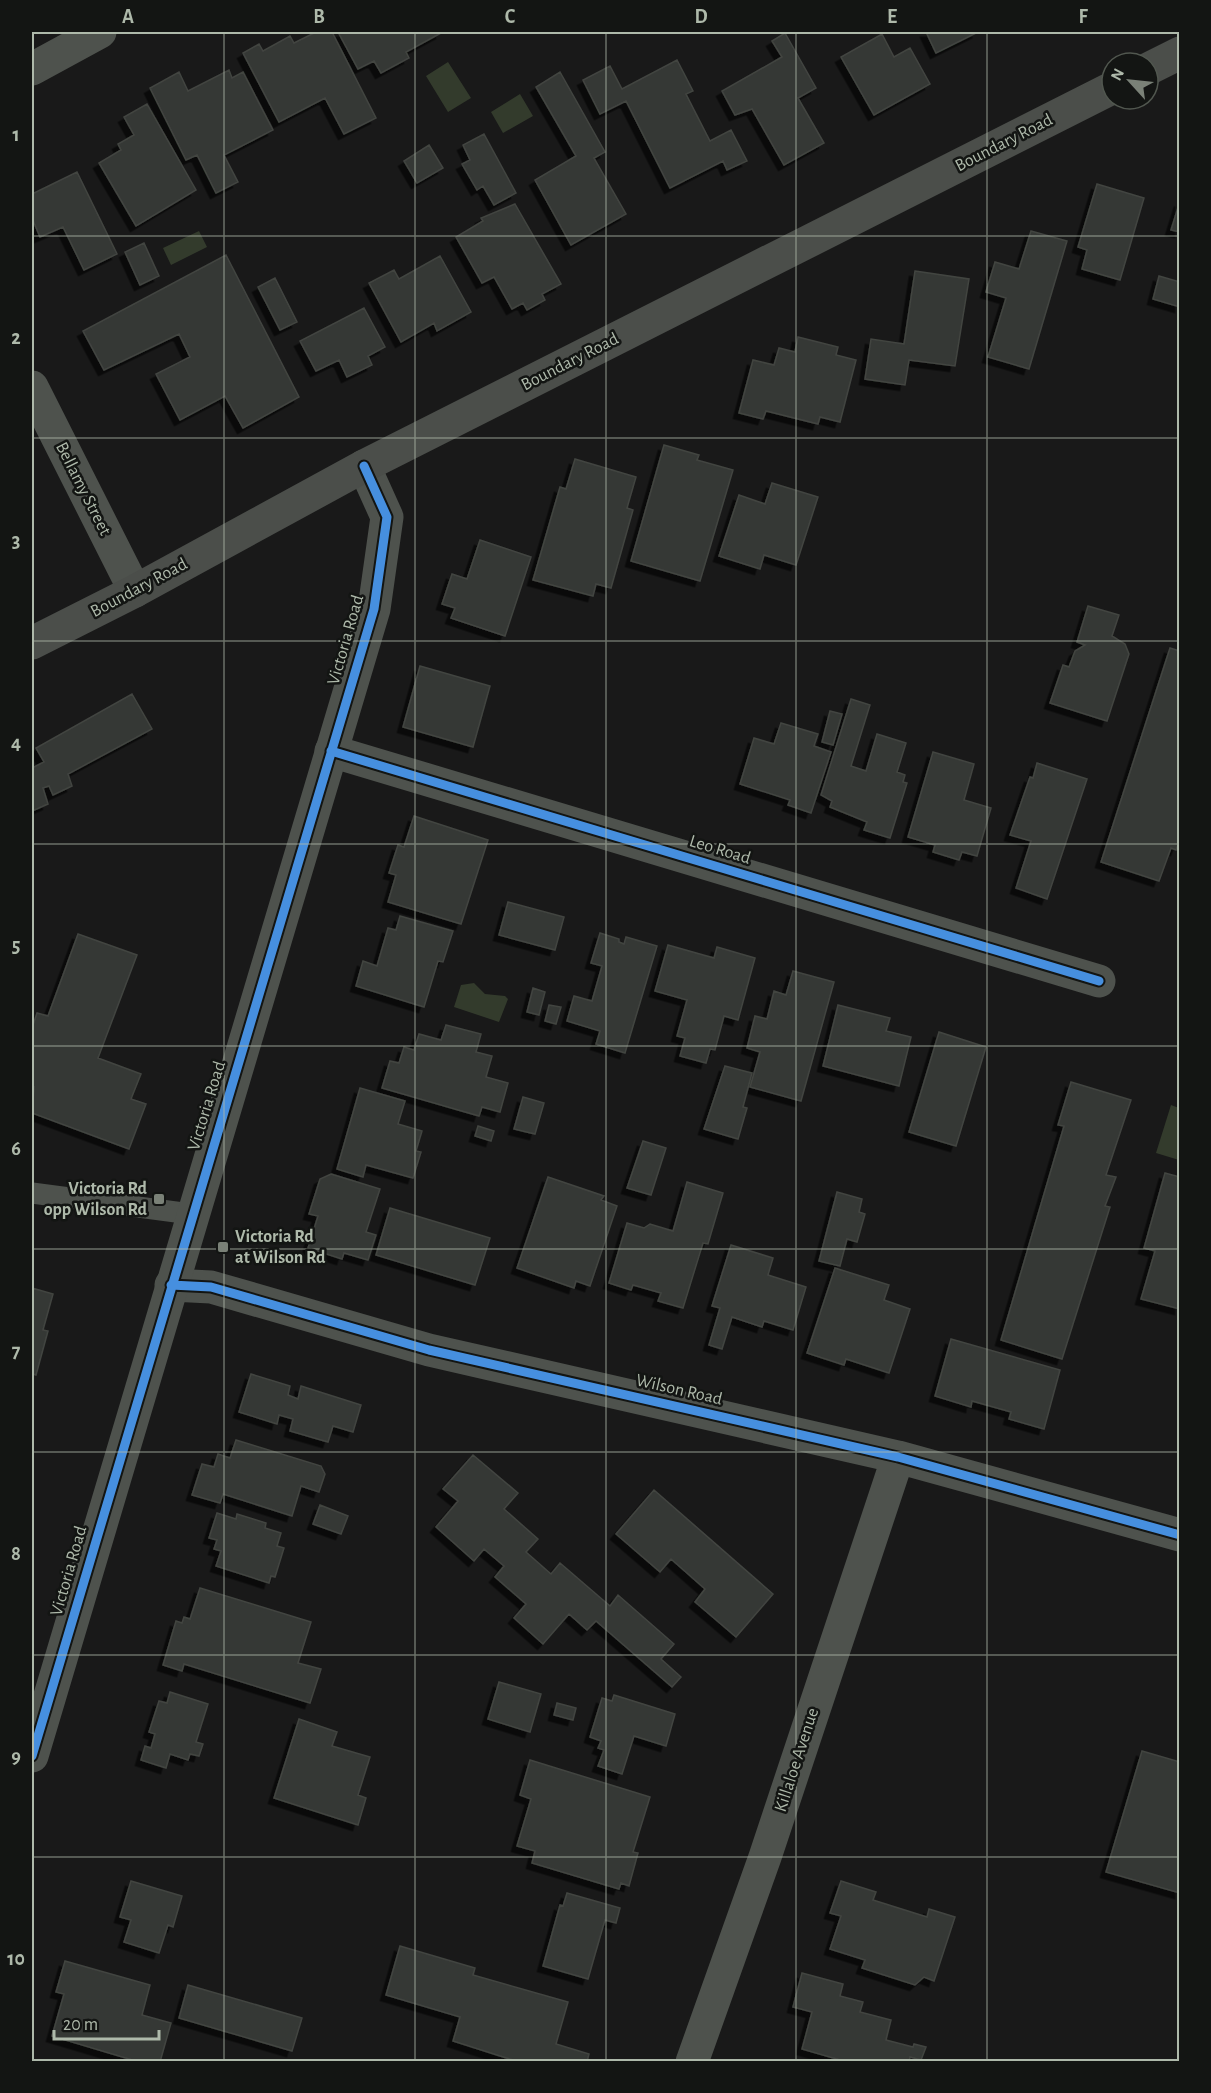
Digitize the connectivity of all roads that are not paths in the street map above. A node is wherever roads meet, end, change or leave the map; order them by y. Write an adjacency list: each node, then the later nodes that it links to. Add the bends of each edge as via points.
1 (100, 32): 4 (street)
2 (1179, 53): 3 (main road)
3 (1160, 63)
4 (32, 69)
5 (1100, 94): 7 (main road, Boundary Road)
6 (32, 387): 8 (street, Bellamy Street)
7 (364, 466): 8 (main road, Boundary Road); 10 (street, Victoria Road, via 387,517 381,572 374,609)
8 (135, 591): 9 (main road, Boundary Road)
9 (32, 643)
10 (331, 751): 11 (street, Leo Road); 13 (street, Victoria Road)
11 (1099, 981)
12 (32, 1193): 13 (lane)
13 (191, 1214): 14 (street, Victoria Road)
14 (171, 1285): 15 (street, Wilson Road, via 211,1287 429,1350); 17 (street, Victoria Road)
15 (898, 1457): 16 (street, Wilson Road); 18 (street, Killaloe Avenue, via 765,1857)
16 (1179, 1535)
17 (32, 1756)
18 (692, 2061)

